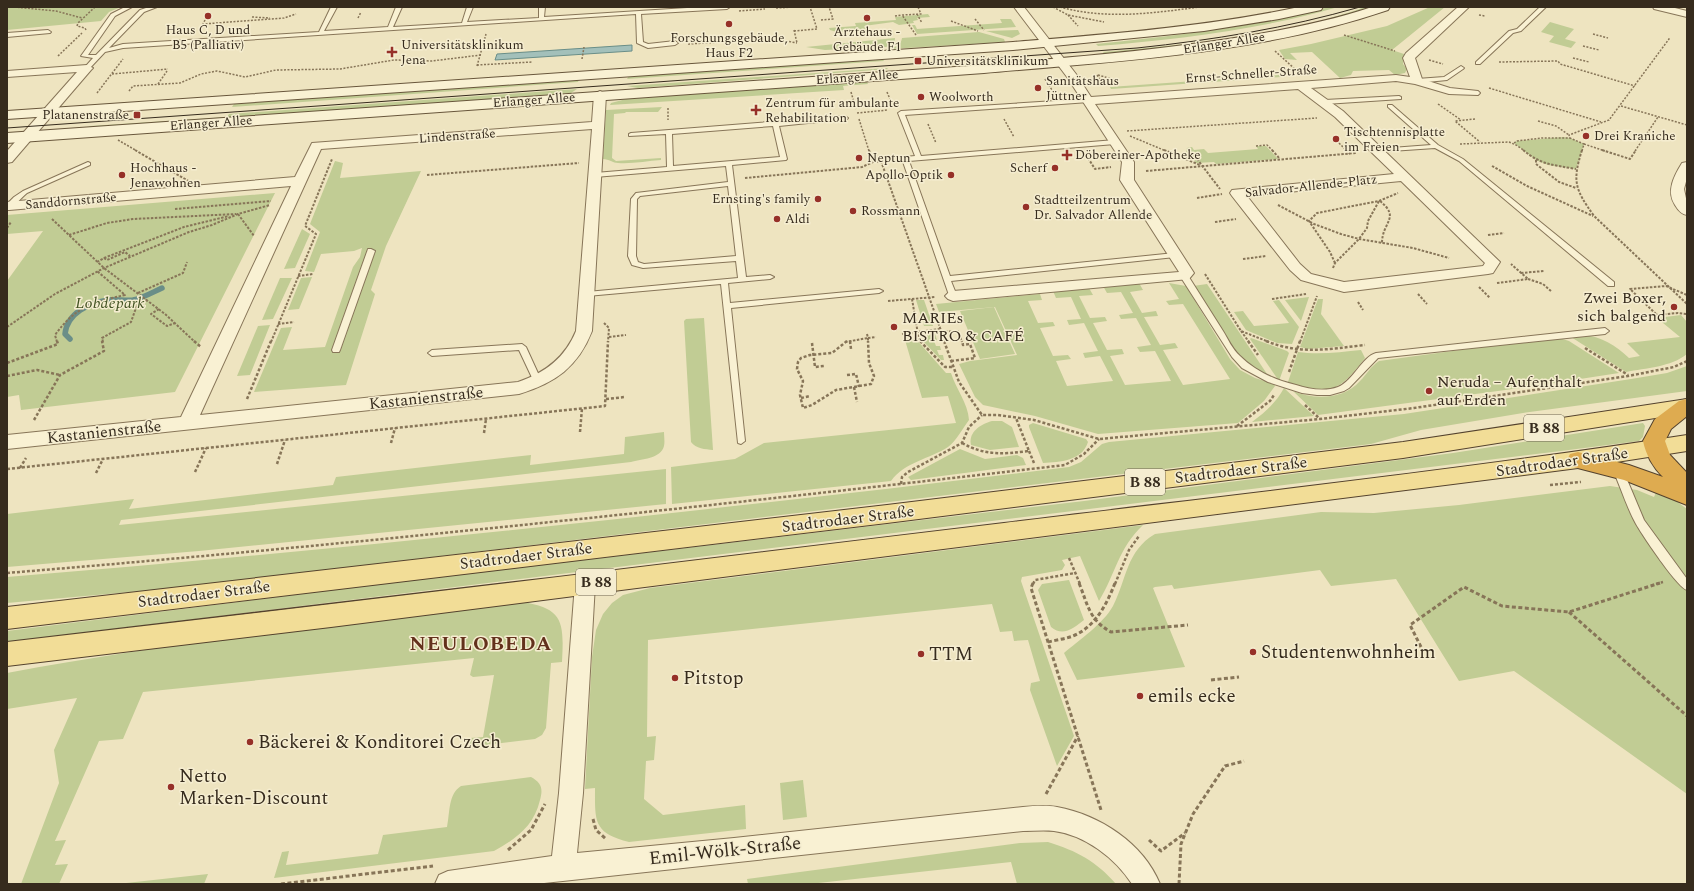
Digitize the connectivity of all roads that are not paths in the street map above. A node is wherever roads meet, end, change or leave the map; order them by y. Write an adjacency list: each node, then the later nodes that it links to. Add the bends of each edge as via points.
1 (129, 7): 25 (lane, via 113,15 84,56)
2 (154, 7): 24 (lane, via 142,11)
3 (334, 7): 20 (lane)
4 (399, 7): 18 (lane)
5 (470, 7): 17 (lane)
6 (542, 7): 16 (lane)
7 (728, 7): 14 (lane)
8 (1019, 7): 22 (street)
9 (1317, 7): 22 (main road, Erlanger Allee, via 1200,28)
10 (1384, 7): 26 (main road, Erlanger Allee, via 1314,26 1229,43 1160,53)
11 (1464, 7): 31 (street, via 1410,55)
12 (1543, 7): 27 (lane)
13 (1658, 7): 15 (street)
14 (638, 13): 16 (lane); 23 (lane, via 640,43 648,46)
15 (1687, 14)
16 (541, 19): 17 (lane)
17 (464, 24): 18 (lane)
18 (390, 29): 20 (lane)
19 (48, 32): 21 (lane)
20 (320, 34): 24 (lane, via 123,46)
21 (7, 35)
22 (1047, 43): 26 (street); 39 (main road, Erlanger Allee)
23 (675, 44)
24 (104, 51): 25 (lane)
25 (98, 57): 28 (lane)
26 (1061, 62): 34 (main road, Erlanger Allee); 36 (street)
27 (1478, 63)
28 (87, 68): 30 (street); 39 (street)
29 (1461, 68): 31 (lane, via 1445,79)
30 (7, 74)
31 (1417, 81): 32 (street, Ernst-Schneller-Straße, via 1396,78); 33 (street, Ernst-Schneller-Straße, via 1449,91)
32 (1306, 84): 36 (street, Ernst-Schneller-Straße); 37 (street, Salvador-Allende-Platz)
33 (1474, 93)
34 (600, 95): 43 (street, Kastanienstraße); 46 (main road, Erlanger Allee)
35 (1399, 98): 37 (lane)
36 (1087, 100): 48 (street); 51 (lane, via 901,113)
37 (1325, 102): 50 (street, Salvador-Allende-Platz)
38 (1390, 106): 49 (lane)
39 (49, 112): 40 (main road, Erlanger Allee); 46 (street)
40 (7, 115)
41 (845, 118): 42 (lane)
42 (776, 124): 44 (lane); 54 (lane, via 784,159)
43 (597, 125): 57 (street, Kastanienstraße); 59 (street, Lindenstraße, via 316,146)
44 (669, 132): 45 (lane); 56 (lane)
45 (631, 135)
46 (27, 136): 47 (main road, Erlanger Allee); 52 (street)
47 (7, 138)
48 (1114, 142): 51 (lane); 64 (street, via 1128,162 1126,180)
49 (1436, 146): 50 (lane); 71 (lane, via 1461,160)
50 (1378, 151): 58 (street, Salvador-Allende-Platz)
51 (919, 158): 69 (lane, via 905,159)
52 (7, 159)
53 (88, 164): 61 (lane, via 25,192)
54 (729, 164): 56 (lane); 60 (lane)
55 (1687, 166): 62 (street, via 1677,187 1677,197)
56 (670, 169): 57 (lane)
57 (595, 175): 73 (street, Kastanienstraße)
58 (1404, 177): 58 (street, Salvador-Allende-Platz, via 1243,192 1236,193 1295,267 1323,288 1488,270 1493,262)
59 (300, 181): 61 (street, Sanddornstraße); 81 (street)
60 (732, 184): 65 (lane); 65 (lane, via 638,194 634,199 632,256 635,263 643,266)
61 (8, 207)
62 (1687, 211)
63 (371, 251): 77 (lane)
64 (1175, 255): 66 (street, via 1187,273); 69 (lane)
65 (740, 258): 68 (lane)
66 (1184, 276): 74 (street); 76 (lane, via 1236,358 1250,370 1282,384 1315,392 1339,390 1358,376 1376,356)
67 (770, 277): 68 (lane)
68 (742, 279): 70 (lane)
69 (947, 279): 74 (lane)
70 (724, 281): 73 (lane); 75 (lane)
71 (1611, 284)
72 (879, 291): 75 (lane)
73 (587, 294): 79 (street, Kastanienstraße, via 584,331 573,356)
74 (953, 296)
75 (727, 306): 82 (lane)
76 (1605, 331)
77 (336, 350)
78 (432, 353): 79 (lane, via 522,347)
79 (538, 382): 81 (street, Kastanienstraße, via 519,388)
80 (1687, 406): 85 (highway, via 1663,424 1654,441); 92 (main road, Stadtrodaer Straße / B 88, via 1316,461)
81 (187, 424): 83 (street, Kastanienstraße)
82 (741, 441)
83 (7, 442)
84 (1687, 443): 85 (main road, Stadtrodaer Straße)
85 (1655, 448): 86 (main road, Stadtrodaer Straße); 88 (highway, via 1658,457)
86 (1578, 460): 87 (highway); 90 (main road, Stadtrodaer Straße / B 88)
87 (1618, 470): 89 (highway); 91 (lane, via 1640,522)
88 (1687, 486)
89 (1687, 496)
90 (585, 584): 93 (main road, Stadtrodaer Straße / B 88); 94 (street, via 571,793)
91 (1687, 586)
92 (7, 618)
93 (7, 654)
94 (563, 867): 95 (street, Emil-Wölk-Straße); 96 (street, Emil-Wölk-Straße, via 1023,819 1056,819 1085,828 1111,843 1128,859)
95 (443, 875)
96 (1147, 884)

